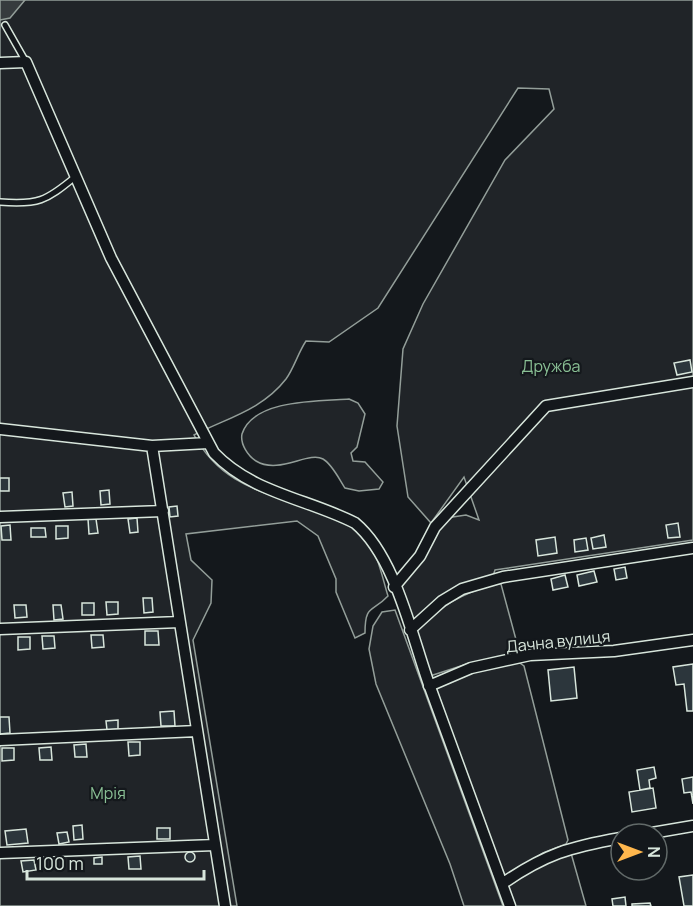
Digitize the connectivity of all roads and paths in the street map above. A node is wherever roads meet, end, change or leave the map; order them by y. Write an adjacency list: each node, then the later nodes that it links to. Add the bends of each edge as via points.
1 (5, 25): 2 (lane)
2 (26, 62): 3 (street); 4 (street)
3 (0, 63)
4 (75, 177): 5 (lane, via 53,195 29,204); 8 (street, via 111,258)
5 (0, 202)
6 (693, 382): 13 (street, via 546,406 435,527 420,555)
7 (0, 429): 9 (street)
8 (207, 443): 9 (street); 13 (street, via 228,468 246,479 355,523 379,550)
9 (152, 446): 10 (street)
10 (163, 511): 11 (street); 14 (street)
11 (0, 518)
12 (693, 548): 16 (street, via 503,577 462,589)
13 (394, 587): 16 (street)
14 (180, 622): 15 (street); 19 (street)
15 (0, 629)
16 (410, 630): 18 (street)
17 (693, 640): 18 (street, Дачна вулиця, via 614,651 530,655 471,668)
18 (429, 686): 26 (street)
19 (197, 731): 20 (street); 24 (street)
20 (0, 740)
21 (693, 826): 22 (street)
22 (669, 830)
23 (609, 840): 26 (street, via 573,846 529,865)
24 (215, 845): 25 (street); 27 (street)
25 (0, 853)
26 (502, 884): 28 (street)
27 (225, 906)
28 (510, 906)

